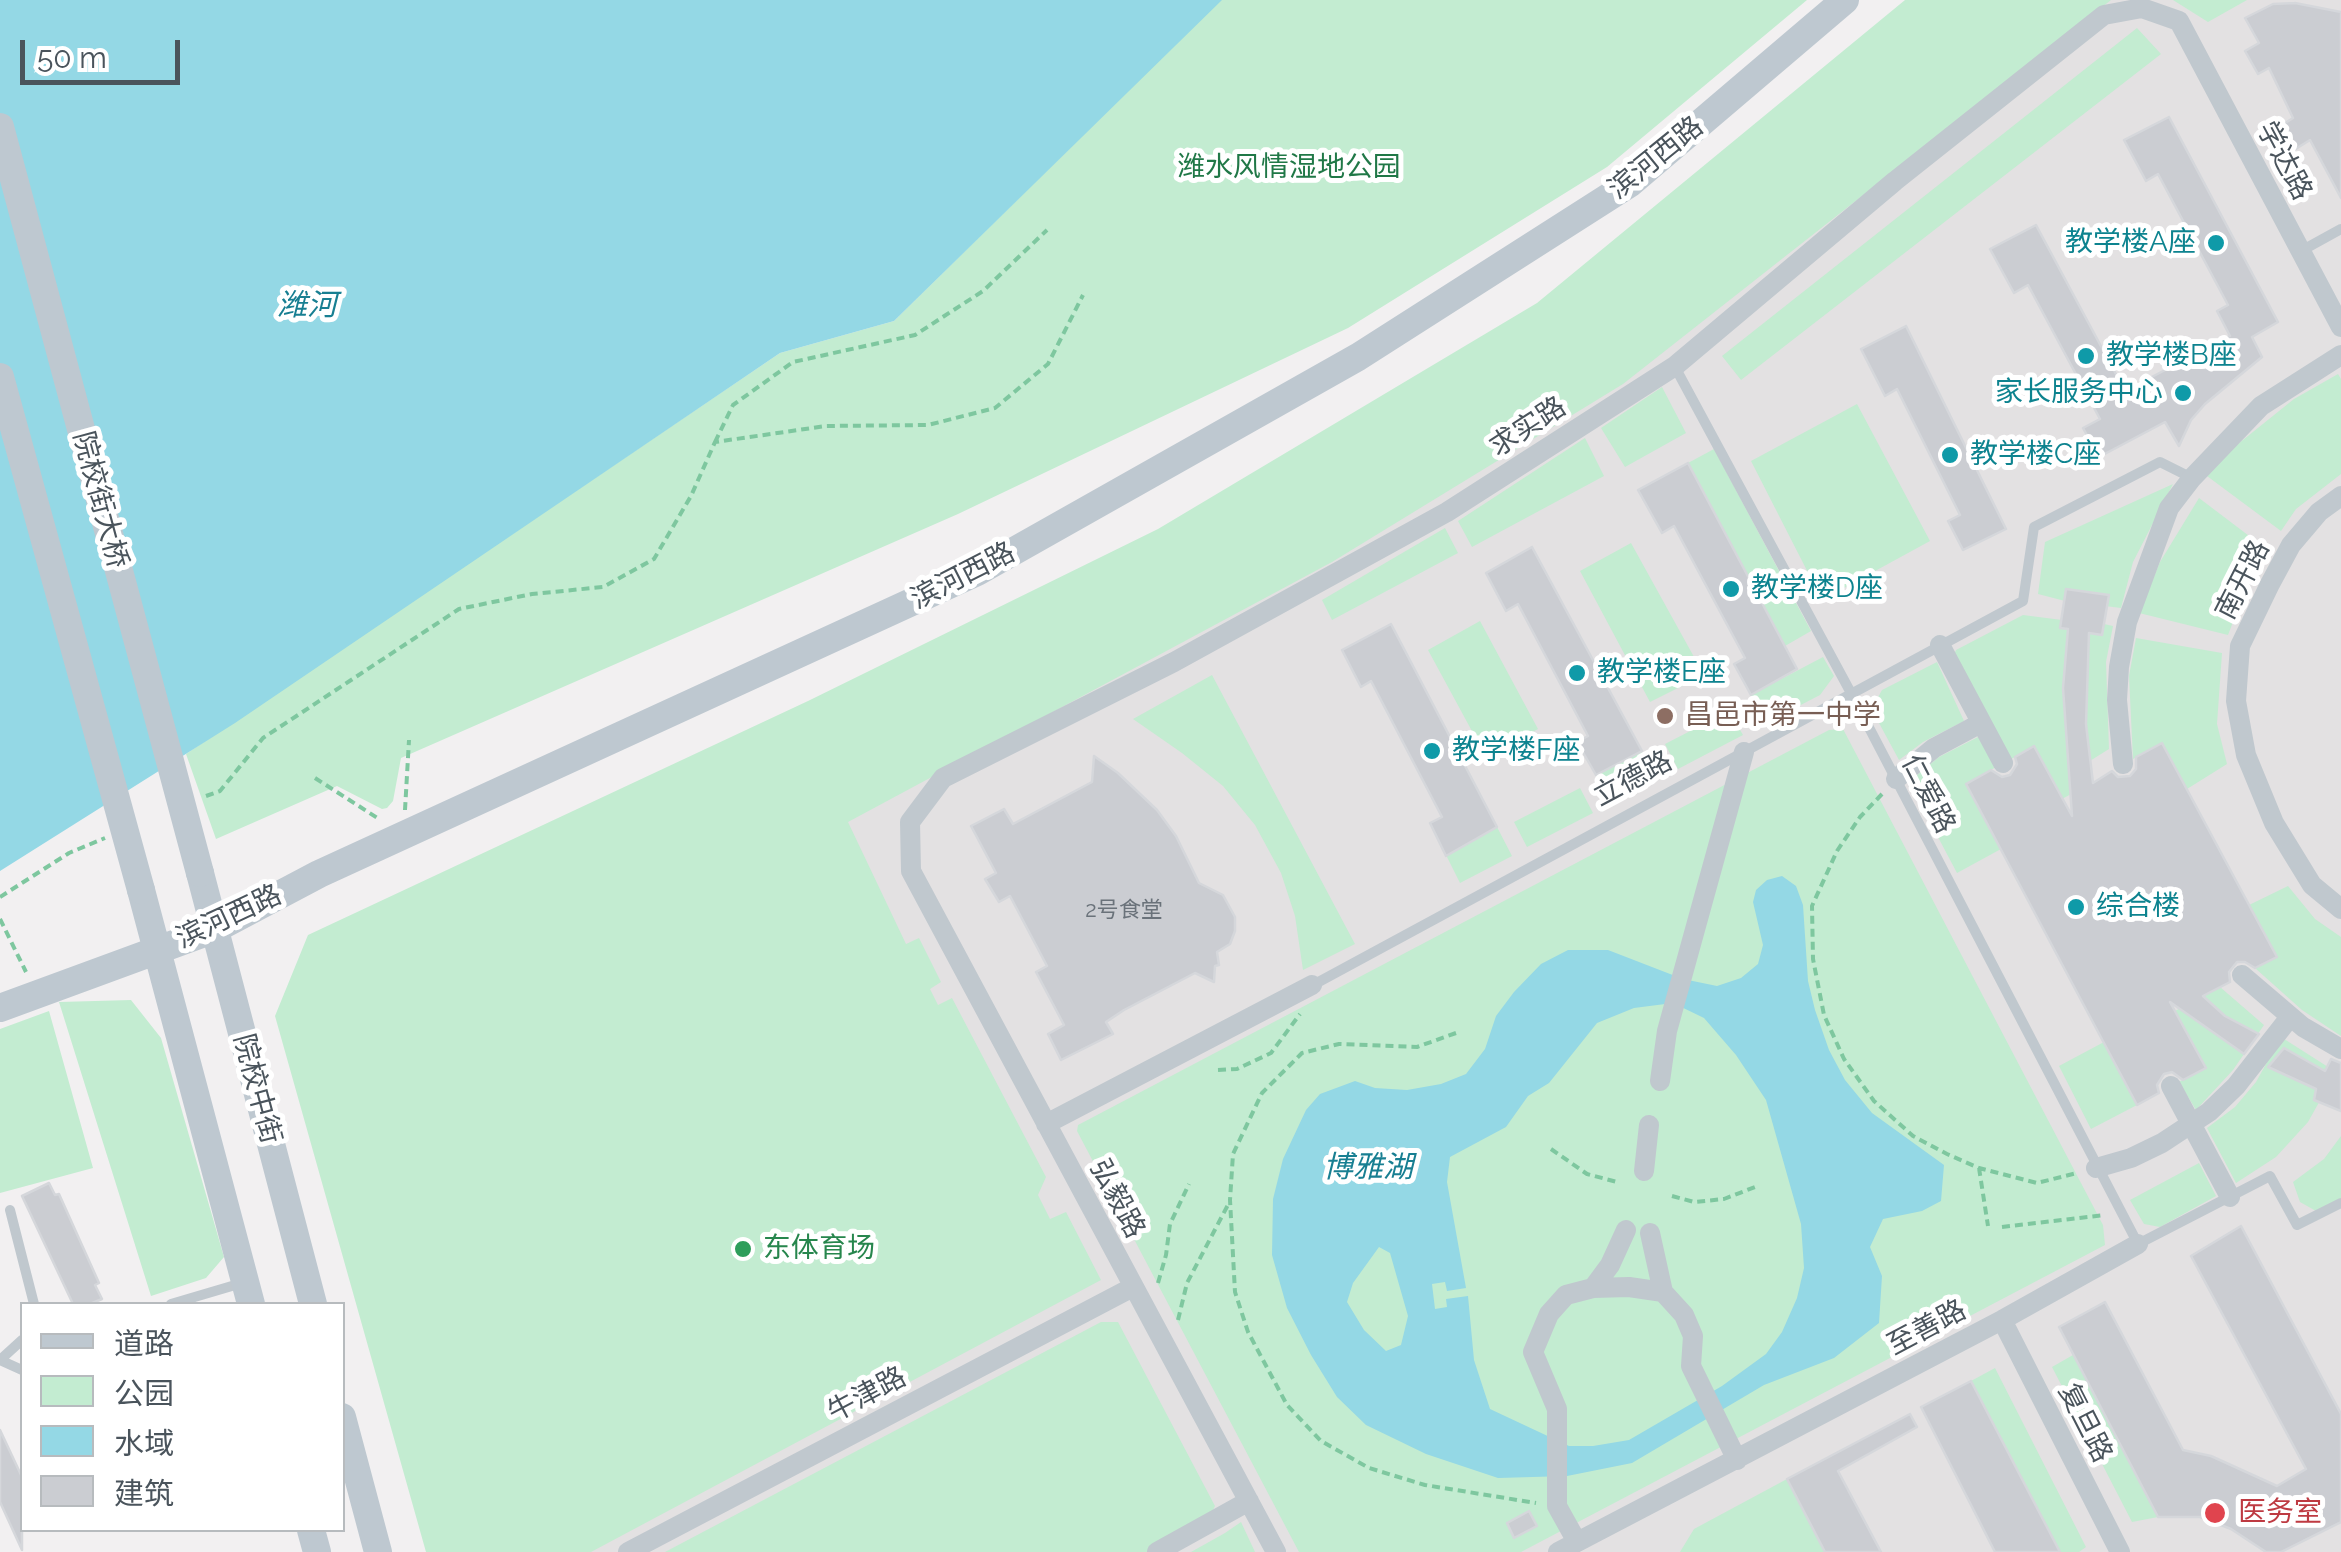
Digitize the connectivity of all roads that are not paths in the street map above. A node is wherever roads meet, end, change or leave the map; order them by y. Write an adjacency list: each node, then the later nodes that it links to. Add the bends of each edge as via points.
1 (1845, 0): 23 (main road, 滨河西路, via 1630,184 1358,358 977,572 319,874)
2 (2179, 21): 5 (street, 学达路); 9 (street, 求实路, via 2142,8 2104,15)
3 (0, 128): 21 (main road, 院校街大桥, bridge)
4 (2341, 229): 5 (lane)
5 (2300, 251): 6 (street, 学达路)
6 (2335, 302): 7 (street, 学达路)
7 (2341, 328)
8 (2341, 354): 11 (street, via 2260,406)
9 (1675, 366): 14 (lane, 仁爱路); 20 (street, 求实路, via 1448,512 1174,662 943,778 910,822)
10 (0, 377): 24 (main road, bridge)
11 (2192, 478): 13 (lane, 立德路, via 2160,462 2034,527 2023,601); 18 (street, via 2169,508 2127,622 2116,700)
12 (2341, 496): 22 (street, 南开路, via 2291,546 2240,646 2236,700 2246,754 2274,823 2312,885)
13 (1940, 646): 14 (lane, 立德路); 15 (street)
14 (1851, 693): 16 (lane, 立德路); 19 (lane, 仁爱路)
15 (1981, 722): 17 (street); 19 (street)
16 (1744, 752): 26 (lane, 立德路); 30 (street, via 1667,1032)
17 (2003, 764)
18 (2123, 764)
19 (1896, 779): 35 (lane, 仁爱路)
20 (911, 871): 33 (street, 弘毅路)
21 (200, 873): 23 (main road, 院校中街)
22 (2341, 909)
23 (215, 929): 24 (main road, 滨河西路); 49 (main road, 院校中街)
24 (156, 951): 27 (main road, 滨河西路); 46 (main road)
25 (2242, 975): 28 (street)
26 (1310, 986): 33 (street, 立德路)
27 (0, 1008)
28 (2290, 1017): 29 (street); 32 (street, via 2236,1086)
29 (2341, 1049)
30 (1660, 1081)
31 (2171, 1086): 32 (street)
32 (2192, 1123): 35 (street, via 2132,1158); 37 (street)
33 (1046, 1124): 43 (street, 弘毅路)
34 (1649, 1126): 36 (street)
35 (2096, 1168): 42 (lane, 仁爱路)
36 (1644, 1171)
37 (2230, 1197): 38 (lane, 至善路, via 2270,1176 2296,1226); 42 (lane, 至善路)
38 (2341, 1203)
39 (10, 1210): 47 (lane)
40 (1626, 1230): 44 (street)
41 (1650, 1233): 45 (street)
42 (2138, 1244): 50 (street, 至善路)
43 (1133, 1287): 55 (street, 弘毅路); 58 (street, 牛津路)
44 (1593, 1288): 45 (street); 56 (street, via 1566,1295 1549,1314 1533,1352 1557,1409 1557,1506)
45 (1663, 1292): 54 (street, via 1684,1315 1693,1336 1691,1366)
46 (248, 1294): 48 (lane)
47 (33, 1302)
48 (187, 1302)
49 (312, 1302)
50 (2002, 1320): 54 (street, 至善路); 62 (street, 复旦路)
51 (20, 1342): 52 (lane)
52 (0, 1360)
53 (345, 1428): 57 (main road)
54 (1737, 1460): 56 (street, 至善路)
55 (1249, 1501): 59 (street); 60 (street, 弘毅路)
56 (1578, 1542): 61 (street, 至善路)
57 (378, 1552)
58 (628, 1552)
59 (1157, 1552)
60 (1276, 1552)
61 (1558, 1552)
62 (2120, 1552)

